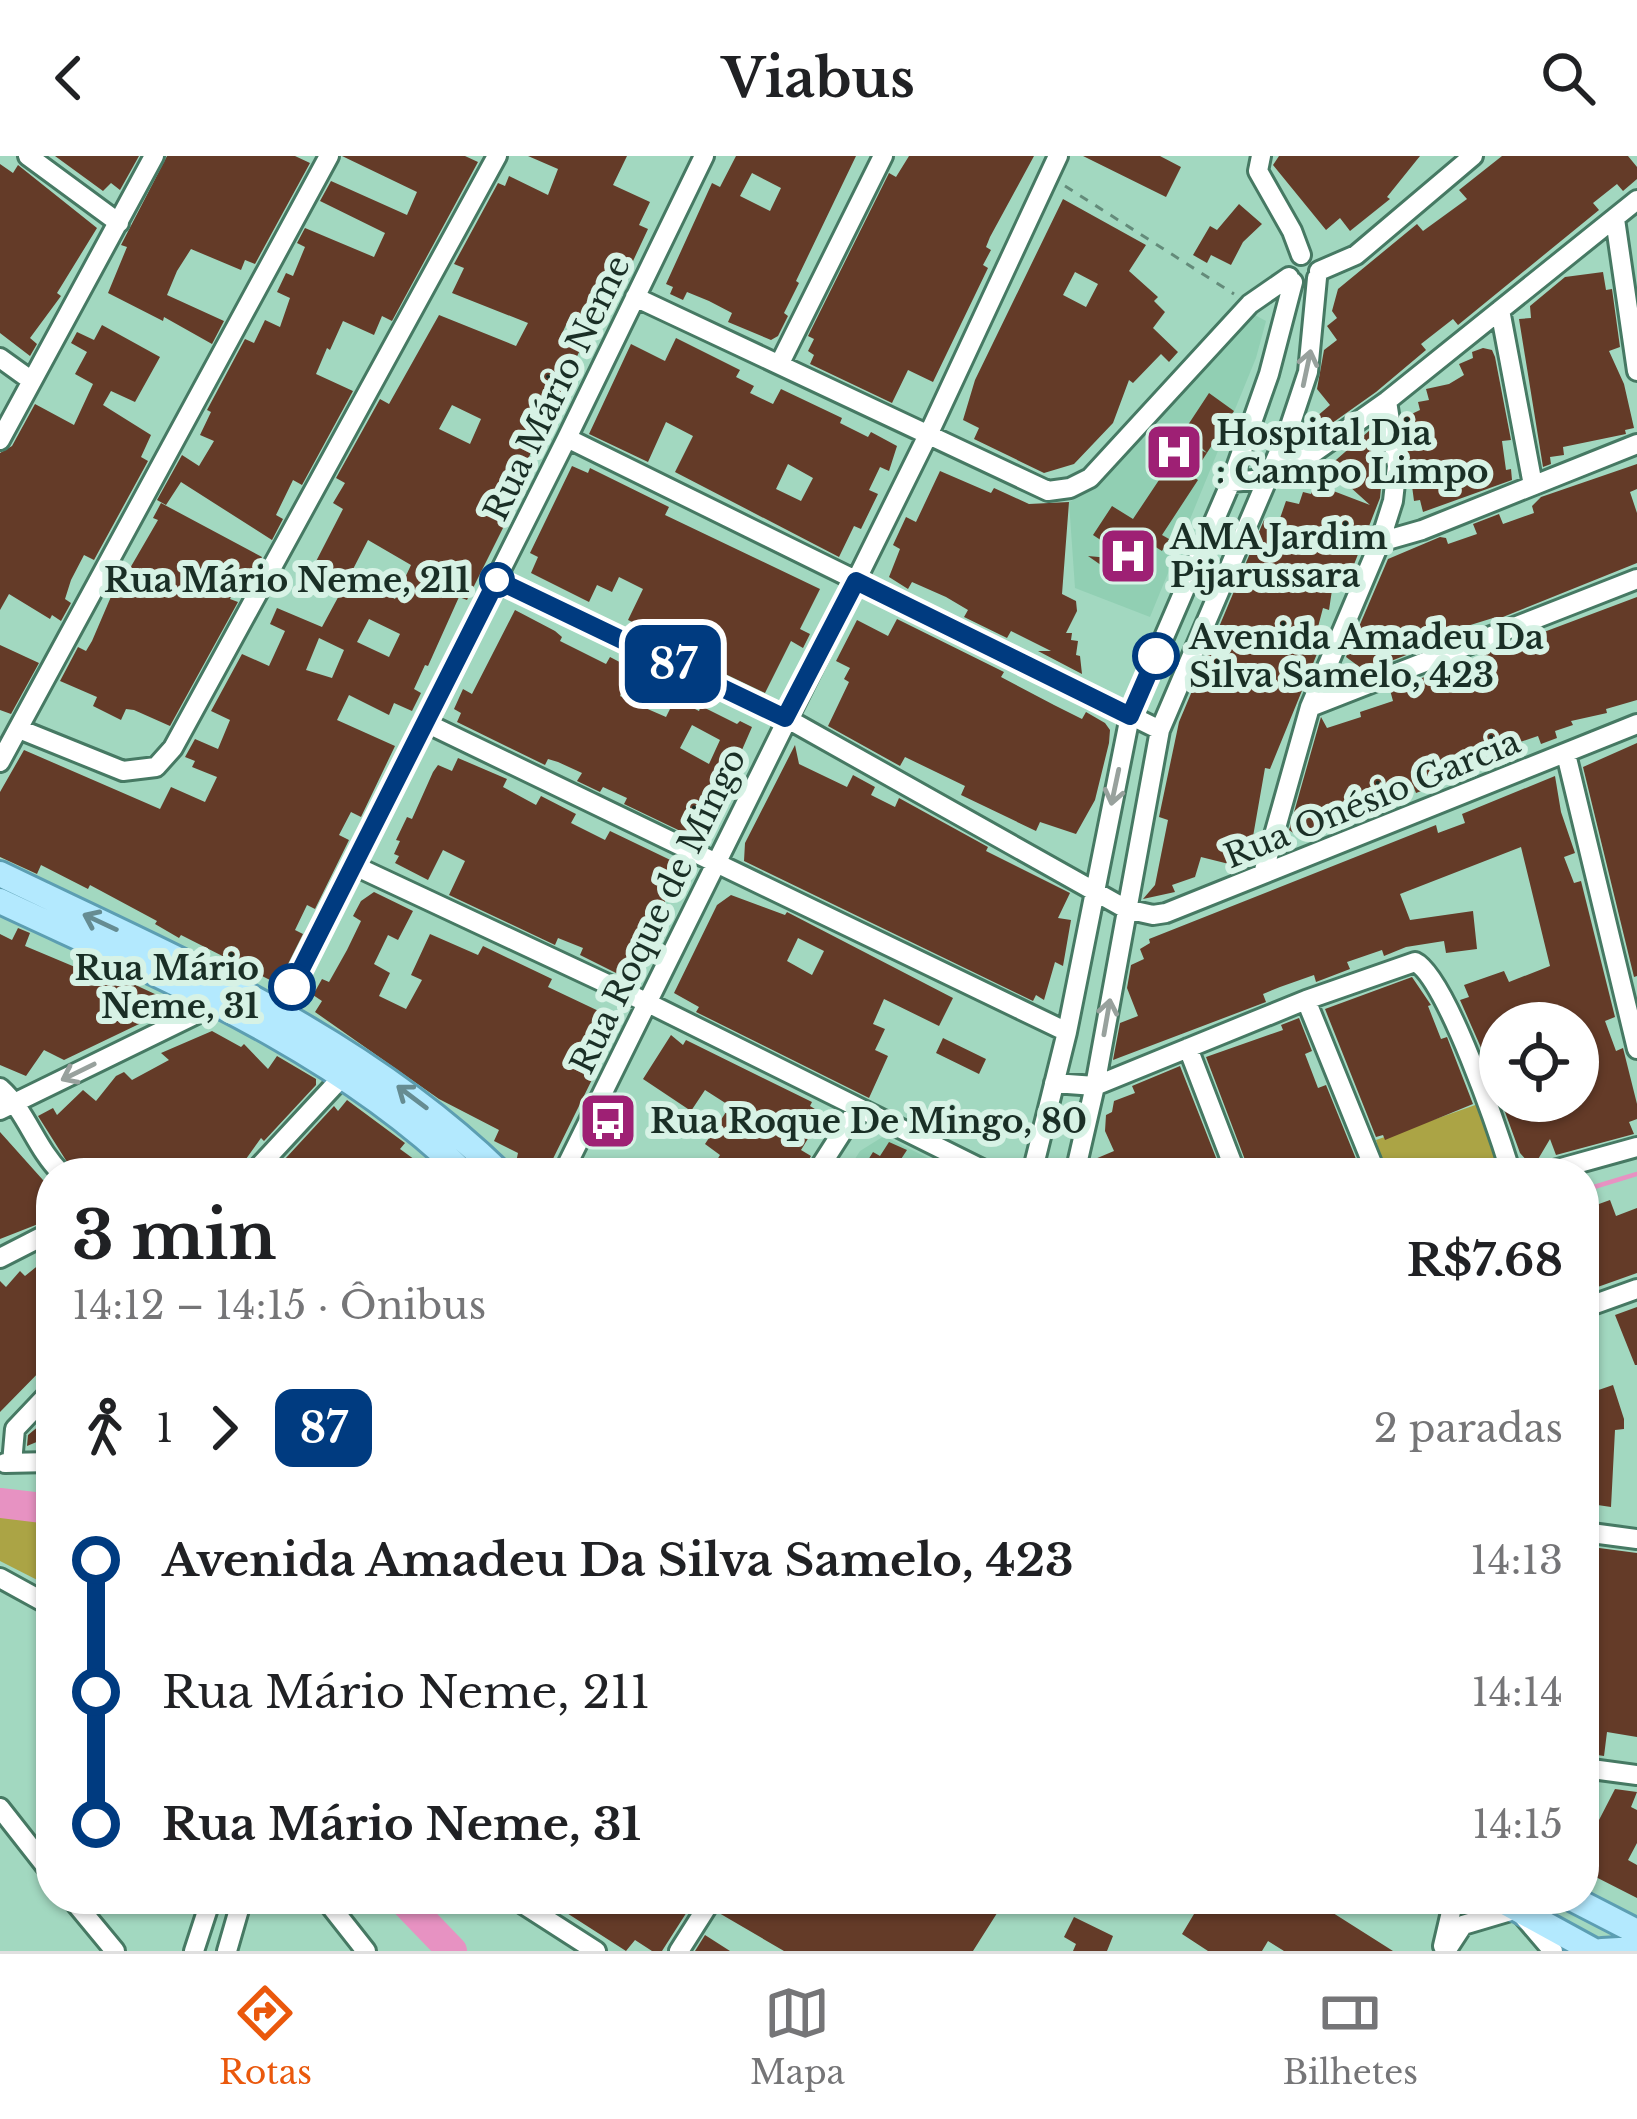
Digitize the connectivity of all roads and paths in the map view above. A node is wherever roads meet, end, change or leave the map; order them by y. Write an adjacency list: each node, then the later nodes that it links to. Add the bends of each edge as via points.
1 (28, 156): 13 (street)
2 (154, 156): 13 (street)
3 (329, 156): 42 (street)
4 (496, 156): 42 (street, via 173,748 156,767 122,771)
5 (704, 156): 17 (street, Rua Mário Neme)
6 (883, 156): 22 (street)
7 (1058, 156): 10 (street, Rua Roque de Mingo)
8 (1261, 156): 14 (street, via 1258,171)
9 (1474, 156): 15 (street, via 1356,255)
10 (1049, 176): 18 (path); 26 (street, Rua Roque de Mingo)
11 (1637, 200): 12 (street)
12 (1615, 219): 19 (street); 23 (street)
13 (118, 223): 24 (street)
14 (1300, 255): 15 (street, via 1314,259); 16 (street, via 1290,263)
15 (1318, 274): 16 (street, via 1306,286); 30 (street, one-way to 15, via 1308,372)
16 (1291, 279): 18 (street); 20 (street)
17 (635, 297): 22 (street); 27 (street, Rua Mário Neme)
18 (1250, 304): 20 (street); 26 (street, via 1090,478 1070,488 1048,491)
19 (1500, 310): 25 (street); 32 (street)
20 (1282, 317): 31 (street)
21 (0, 358): 24 (street)
22 (780, 364): 26 (street)
23 (1637, 370)
24 (32, 381): 28 (street)
25 (1387, 401): 30 (street); 33 (street, via 1397,466)
26 (929, 433): 36 (street, Rua Roque de Mingo)
27 (568, 438): 35 (street, Rua Mário Neme); 36 (street)
28 (0, 440)
29 (1637, 444): 32 (street)
30 (1265, 479): 31 (street); 43 (street)
31 (1231, 482): 38 (street)
32 (1533, 485): 33 (street)
33 (1380, 542): 37 (street)
34 (1637, 579): 37 (street)
35 (497, 580): 39 (street); 40 (street, Rua Mário Neme)
36 (856, 581): 38 (street); 39 (street, Rua Roque de Mingo)
37 (1310, 706): 49 (street)
38 (1130, 716): 43 (street); 50 (street, one-way to 50)
39 (785, 718): 46 (street, Rua Roque de Mingo); 50 (street)
40 (424, 722): 46 (street); 47 (street, Rua Mário Neme)
41 (1637, 724): 44 (street, Rua Onésio Garcia)
42 (19, 729): 45 (street)
43 (1160, 730): 52 (street)
44 (1566, 754): 49 (street, Rua Onésio Garcia); 59 (street)
45 (0, 763)
46 (716, 864): 54 (street, Rua Roque de Mingo); 57 (street)
47 (355, 866): 54 (street); 56 (street, Rua Mário Neme)
48 (0, 874): 56 (main road, one-way to 48)
49 (1263, 874): 52 (street, Rua Onésio Garcia, via 1166,913)
50 (1094, 888): 52 (street); 57 (street)
51 (0, 901): 55 (main road)
52 (1126, 909): 62 (street, one-way to 52)
53 (1306, 1000): 58 (street); 77 (street); 78 (street, via 1420,963 1450,1015)
54 (648, 1003): 65 (street); 71 (street, Rua Roque de Mingo)
55 (217, 1004): 56 (main road); 64 (street, one-way to 64)
56 (275, 1022): 60 (main road); 70 (main road, one-way to 56, via 360,1059)
57 (1066, 1032): 61 (street)
58 (1188, 1048): 62 (street); 76 (street)
59 (1637, 1049)
60 (343, 1076): 68 (street); 69 (main road)
61 (1054, 1084): 62 (street); 74 (street)
62 (1095, 1086): 75 (street)
63 (0, 1088): 64 (street)
64 (8, 1106): 67 (street)
65 (856, 1109): 72 (street); 73 (street)
66 (1637, 1147): 79 (street)
67 (45, 1158)
68 (267, 1158)
69 (438, 1158)
70 (483, 1158)
71 (570, 1158)
72 (825, 1158)
73 (958, 1158)
74 (1036, 1158)
75 (1079, 1158)
76 (1230, 1158)
77 (1370, 1158)
78 (1506, 1158)
79 (1597, 1158)
80 (36, 1240): 81 (street)
81 (0, 1258)
82 (1637, 1289): 83 (street)
83 (1599, 1303)
84 (36, 1406): 85 (street)
85 (8, 1435): 87 (street)
86 (36, 1462): 87 (street)
87 (6, 1463)
88 (1599, 1534): 89 (street)
89 (1637, 1539)
90 (1, 1584): 91 (street)
91 (36, 1599)
92 (1599, 1770): 93 (street)
93 (1637, 1775)
94 (0, 1808): 95 (street)
95 (36, 1854)
96 (1599, 1913): 107 (main road)
97 (84, 1914): 109 (street)
98 (206, 1914): 110 (street)
99 (238, 1914): 111 (street)
100 (338, 1914): 112 (street)
101 (538, 1914): 113 (street)
102 (702, 1914): 114 (street)
103 (1451, 1914): 115 (street)
104 (1487, 1914): 115 (street, via 1463,1925)
105 (1517, 1914): 116 (street)
106 (1527, 1914): 117 (main road)
107 (1637, 1933)
108 (1637, 1949): 117 (main road)
109 (115, 1951)
110 (194, 1951)
111 (227, 1951)
112 (366, 1951)
113 (596, 1951)
114 (679, 1951)
115 (1444, 1951)
116 (1552, 1951)
117 (1598, 1951)

